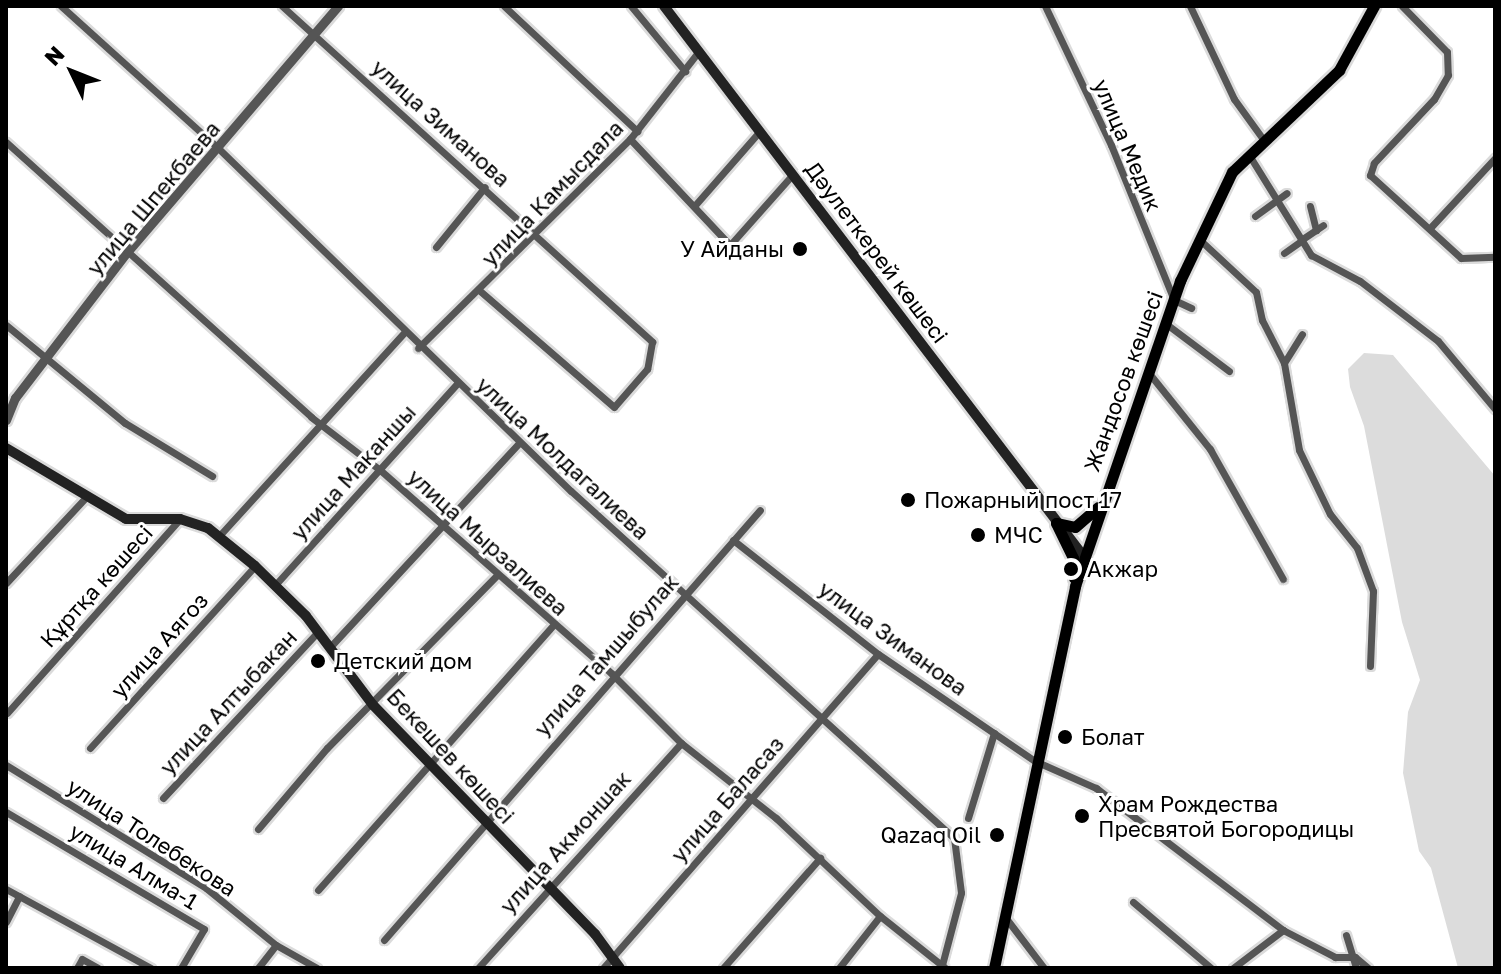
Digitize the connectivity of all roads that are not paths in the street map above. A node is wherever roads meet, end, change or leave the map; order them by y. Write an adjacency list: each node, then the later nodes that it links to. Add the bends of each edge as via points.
1 (61, 6): 19 (street, улица Молдагалиева)
2 (282, 6): 11 (street, улица Зиманова)
3 (338, 6): 11 (street, улица Шпекбаева)
4 (504, 6): 14 (street)
5 (631, 6): 13 (street)
6 (664, 6): 12 (main road, Дәулеткерей көшесі)
7 (1045, 6): 38 (street, улица Медик, via 1115,155)
8 (1190, 6): 17 (street, via 1234,99)
9 (1374, 6): 17 (main road, Жандосов көшесі, via 1339,70)
10 (1402, 6): 29 (street, via 1447,52 1448,75 1434,99 1374,163 1370,175)
11 (315, 35): 19 (street, улица Шпекбаева); 23 (street, улица Зиманова)
12 (700, 51): 13 (street, улица Камысдала); 15 (main road, Дәулеткерей көшесі)
13 (685, 71): 14 (street, улица Камысдала)
14 (637, 131): 16 (street, улица Камысдала)
15 (760, 131): 22 (main road, Дәулеткерей көшесі); 26 (street)
16 (630, 139): 26 (street); 30 (street, улица Камысдала)
17 (1263, 139): 20 (main road, Жандосов көшесі)
18 (6, 142): 34 (street, улица Мырзалиева)
19 (218, 148): 34 (street, улица Шпекбаева); 42 (street, улица Молдагалиева)
20 (1249, 153): 25 (street, via 1251,166); 31 (main road, Жандосов көшесі, via 1224,185)
21 (1495, 158): 29 (street)
22 (793, 174): 26 (street, via 730,245); 61 (main road, Дәулеткерей көшесі)
23 (485, 187): 30 (street, улица Зиманова); 33 (street)
24 (1287, 193): 25 (street)
25 (1276, 201): 28 (street); 32 (street)
26 (696, 204)
27 (1310, 206): 32 (street, via 1320,228)
28 (1255, 216)
29 (1430, 228): 36 (street, via 1464,260)
30 (537, 233): 37 (street, улица Камысдала); 37 (street, улица Зиманова, via 654,345 644,374 615,407)
31 (1198, 238): 38 (main road, Жандосов көшесі); 46 (street, via 1253,286)
32 (1303, 240): 35 (street); 50 (street, via 1316,259 1360,281 1438,341)
33 (436, 247)
34 (128, 251): 45 (street, улица Шпекбаева); 52 (street, улица Мырзалиева)
35 (1284, 253)
36 (1495, 257)
37 (480, 291): 44 (street, улица Камысдала)
38 (1174, 300): 39 (street); 40 (main road, Жандосов көшесі)
39 (1191, 308)
40 (1165, 323): 47 (street); 48 (main road, Жандосов көшесі)
41 (6, 325): 45 (street)
42 (404, 333): 44 (street, улица Молдагалиева); 52 (street)
43 (1302, 334): 46 (street)
44 (418, 348): 49 (street, улица Молдагалиева)
45 (46, 360): 51 (street, улица Шпекбаева, via 15,398); 56 (street, via 125,423)
46 (1284, 363): 77 (street, via 1299,450 1330,514 1357,548 1373,591)
47 (1229, 371)
48 (1148, 372): 58 (main road, Жандосов көшесі); 68 (street, via 1210,449)
49 (457, 384): 53 (street, улица Молдагалиева); 55 (street, улица Маканшы)
50 (1495, 409)
51 (6, 420)
52 (320, 422): 55 (street, улица Мырзалиева); 63 (street)
53 (519, 443): 62 (street); 72 (street, улица Молдагалиева)
54 (6, 448): 57 (main road, Бекешев көшесі)
55 (380, 470): 62 (street, улица Мырзалиева); 70 (street, улица Маканшы)
56 (212, 476)
57 (87, 496): 60 (main road, Бекешев көшесі, via 140,523); 69 (street)
58 (1100, 504): 61 (main road, via 1075,527); 65 (main road, Жандосов көшесі)
59 (760, 510): 64 (street, улица Тамшыбулак)
60 (180, 519): 63 (main road, Бекешев көшесі); 80 (street, Құртқа көшесі)
61 (1056, 523): 65 (main road, Дәулеткерей көшесі); 71 (main road, via 1073,558)
62 (444, 525): 67 (street, улица Мырзалиева); 75 (street)
63 (219, 536): 66 (main road, Бекешев көшесі)
64 (733, 540): 72 (street, улица Тамшыбулак); 76 (street, улица Зиманова)
65 (1084, 557): 71 (main road, Жандосов көшесі)
66 (255, 566): 70 (main road, Бекешев көшесі); 84 (street, улица Аягоз)
67 (497, 575): 73 (street, улица Мырзалиева); 79 (street)
68 (1283, 579)
69 (6, 583)
70 (276, 584): 74 (main road, Бекешев көшесі)
71 (1075, 586): 85 (main road, Жандосов көшесі)
72 (683, 593): 78 (street, улица Тамшыбулак); 81 (street, улица Молдагалиева)
73 (554, 624): 78 (street, улица Мырзалиева); 86 (street)
74 (318, 632): 75 (main road, Бекешев көшесі); 89 (street, улица Алтыбакан)
75 (330, 647): 79 (main road, Бекешев көшесі)
76 (878, 654): 81 (street, улица Баласаз); 82 (street, улица Зиманова)
77 (1370, 666)
78 (612, 674): 83 (street, улица Мырзалиева); 92 (street, улица Тамшыбулак)
79 (373, 705): 86 (main road, Бекешев көшесі); 93 (street, via 327,748)
80 (7, 713)
81 (823, 718): 88 (street, улица Баласаз); 110 (street, улица Молдагалиева, via 954,838 961,893)
82 (994, 733): 85 (street, улица Зиманова); 91 (street)
83 (681, 743): 88 (street, улица Мырзалиева); 95 (street, улица Акмоншак)
84 (90, 748)
85 (1035, 761): 101 (main road, Жандосов көшесі); 103 (street, улица Зиманова, via 1096,788)
86 (427, 764): 92 (main road, Бекешев көшесі); 97 (street)
87 (6, 765): 106 (street, улица Толебекова, via 206,888)
88 (750, 797): 94 (street, улица Мырзалиева); 109 (street, улица Баласаз)
89 (163, 798)
90 (6, 812): 114 (street, улица Алма-1, via 204,929)
91 (968, 818)
92 (484, 825): 95 (main road, Бекешев көшесі); 105 (street, улица Тамшыбулак)
93 (258, 829)
94 (820, 858): 100 (street, улица Мырзалиева); 120 (street)
95 (550, 887): 109 (main road, Бекешев көшесі); 117 (street, улица Акмоншак)
96 (6, 889): 98 (street)
97 (318, 890)
98 (19, 896): 102 (street); 113 (street)
99 (1133, 902): 124 (street)
100 (880, 916): 110 (street, улица Мырзалиева); 121 (street)
101 (1005, 917): 122 (main road, Жандосов көшесі); 123 (street)
102 (6, 922)
103 (1283, 930): 107 (street, улица Зиманова); 125 (street)
104 (1346, 935): 108 (street)
105 (384, 940)
106 (276, 945): 115 (street); 116 (street, улица Толебекова)
107 (1335, 957): 108 (street); 126 (street)
108 (1355, 957): 127 (street); 128 (street)
109 (612, 958): 118 (street, улица Баласаз); 119 (main road, Бекешев көшесі)
110 (944, 967)
111 (77, 968): 112 (street, via 82,959)
112 (98, 968)
113 (151, 968)
114 (181, 968)
115 (258, 968)
116 (317, 968)
117 (478, 968)
118 (603, 968)
119 (620, 968)
120 (723, 968)
121 (839, 968)
122 (994, 968)
123 (1044, 968)
124 (1211, 968)
125 (1233, 968)
126 (1335, 968)
127 (1356, 968)
128 (1368, 968)

